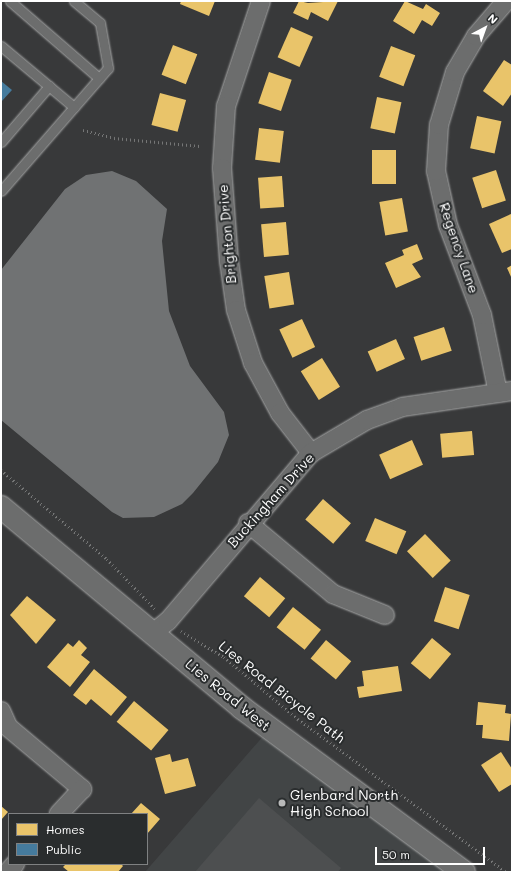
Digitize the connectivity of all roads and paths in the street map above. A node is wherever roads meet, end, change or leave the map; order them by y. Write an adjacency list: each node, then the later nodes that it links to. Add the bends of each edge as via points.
1 (10, 1): 6 (lane)
2 (74, 1): 6 (lane, via 100,23 108,68)
3 (261, 1): 14 (street, Brighton Drive, via 226,106 222,168 229,260 236,310 253,363 280,413)
4 (506, 1): 13 (street, Regency Lane, via 476,36 455,72 439,125 436,171 448,225 482,315)
5 (1, 46): 7 (lane)
6 (99, 78): 8 (lane)
7 (49, 86): 8 (lane); 10 (lane)
8 (74, 107): 12 (lane)
9 (83, 130): 11 (path, via 114,138)
10 (1, 142)
11 (200, 146)
12 (1, 191)
13 (505, 392): 14 (street, Buckingham Drive, via 402,407 367,420)
14 (311, 453): 17 (street, Buckingham Drive)
15 (1, 470): 19 (path, Lies Road Bicycle Path, via 107,559)
16 (1, 507): 19 (street, Lies Road West)
17 (248, 523): 18 (street, via 333,594); 19 (street, Buckingham Drive)
18 (385, 615)
19 (161, 627): 22 (street, Lies Road West, via 242,708); 23 (path, Lies Road Bicycle Path, via 224,657 298,719)
20 (1, 711): 21 (street, via 8,727 82,789)
21 (60, 813)
22 (464, 872)
23 (506, 872)

